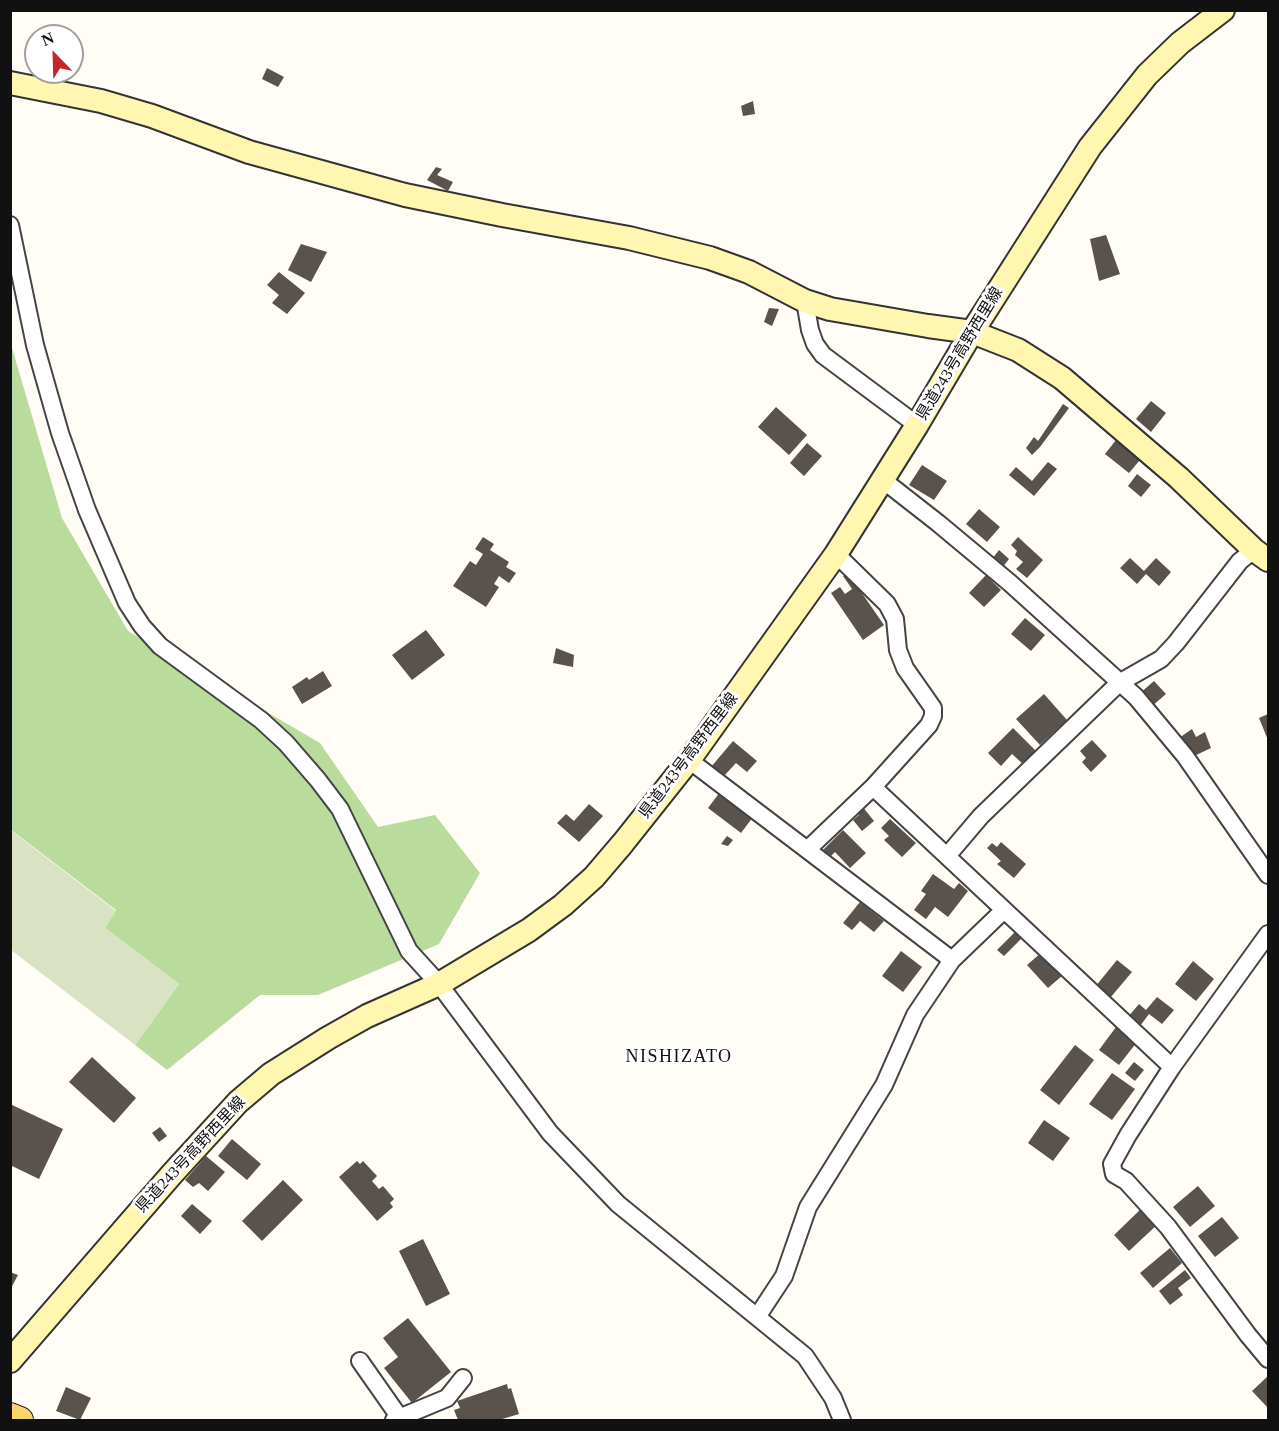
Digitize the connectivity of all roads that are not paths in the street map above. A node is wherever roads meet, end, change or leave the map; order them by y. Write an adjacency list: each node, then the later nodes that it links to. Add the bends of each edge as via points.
1 (1223, 10): 5 (main road, 県道243号高野西里線, via 1147,75 1097,138)
2 (10, 83): 4 (main road, via 101,101 249,152 405,195 629,238 710,258 749,272)
3 (10, 225): 19 (street, via 35,345 60,433 126,603 160,646 261,720 318,780 340,809 409,951)
4 (805, 301): 5 (main road, via 830,309); 6 (street, via 810,330 823,355)
5 (972, 332): 6 (main road, 県道243号高野西里線); 9 (main road, via 1018,350 1062,378 1179,478)
6 (917, 425): 7 (main road, 県道243号高野西里線)
7 (883, 480): 8 (main road, 県道243号高野西里線); 10 (street, via 1001,576)
8 (836, 554): 11 (main road, 県道243号高野西里線); 12 (street, via 887,604 895,619 898,650 905,668 933,708 929,725)
9 (1261, 555): 10 (street, via 1240,561 1161,659)
10 (1119, 683): 14 (street, via 981,816); 15 (street, via 1136,696 1185,756)
11 (689, 760): 13 (street); 19 (main road, 県道243号高野西里線, via 594,877 563,905)
12 (873, 787): 13 (street); 14 (street)
13 (808, 849): 18 (street)
14 (947, 856): 16 (street)
15 (1269, 875)
16 (1004, 910): 18 (street); 20 (street)
17 (1269, 934): 20 (street)
18 (952, 960): 21 (street, via 915,1015 884,1085 808,1207 784,1276)
19 (439, 984): 21 (street, via 550,1133 592,1178 618,1204); 23 (main road, 県道243号高野西里線, via 328,1038 279,1068 238,1102)
20 (1172, 1067): 22 (street, via 1112,1164 1114,1174 1126,1181 1168,1227)
21 (757, 1317): 29 (street, via 805,1356 833,1398)
22 (1269, 1359)
23 (10, 1361)
24 (360, 1361): 27 (street)
25 (463, 1378): 27 (street, via 447,1398)
26 (10, 1416): 28 (main road)
27 (404, 1418)
28 (20, 1420)
29 (842, 1420)

